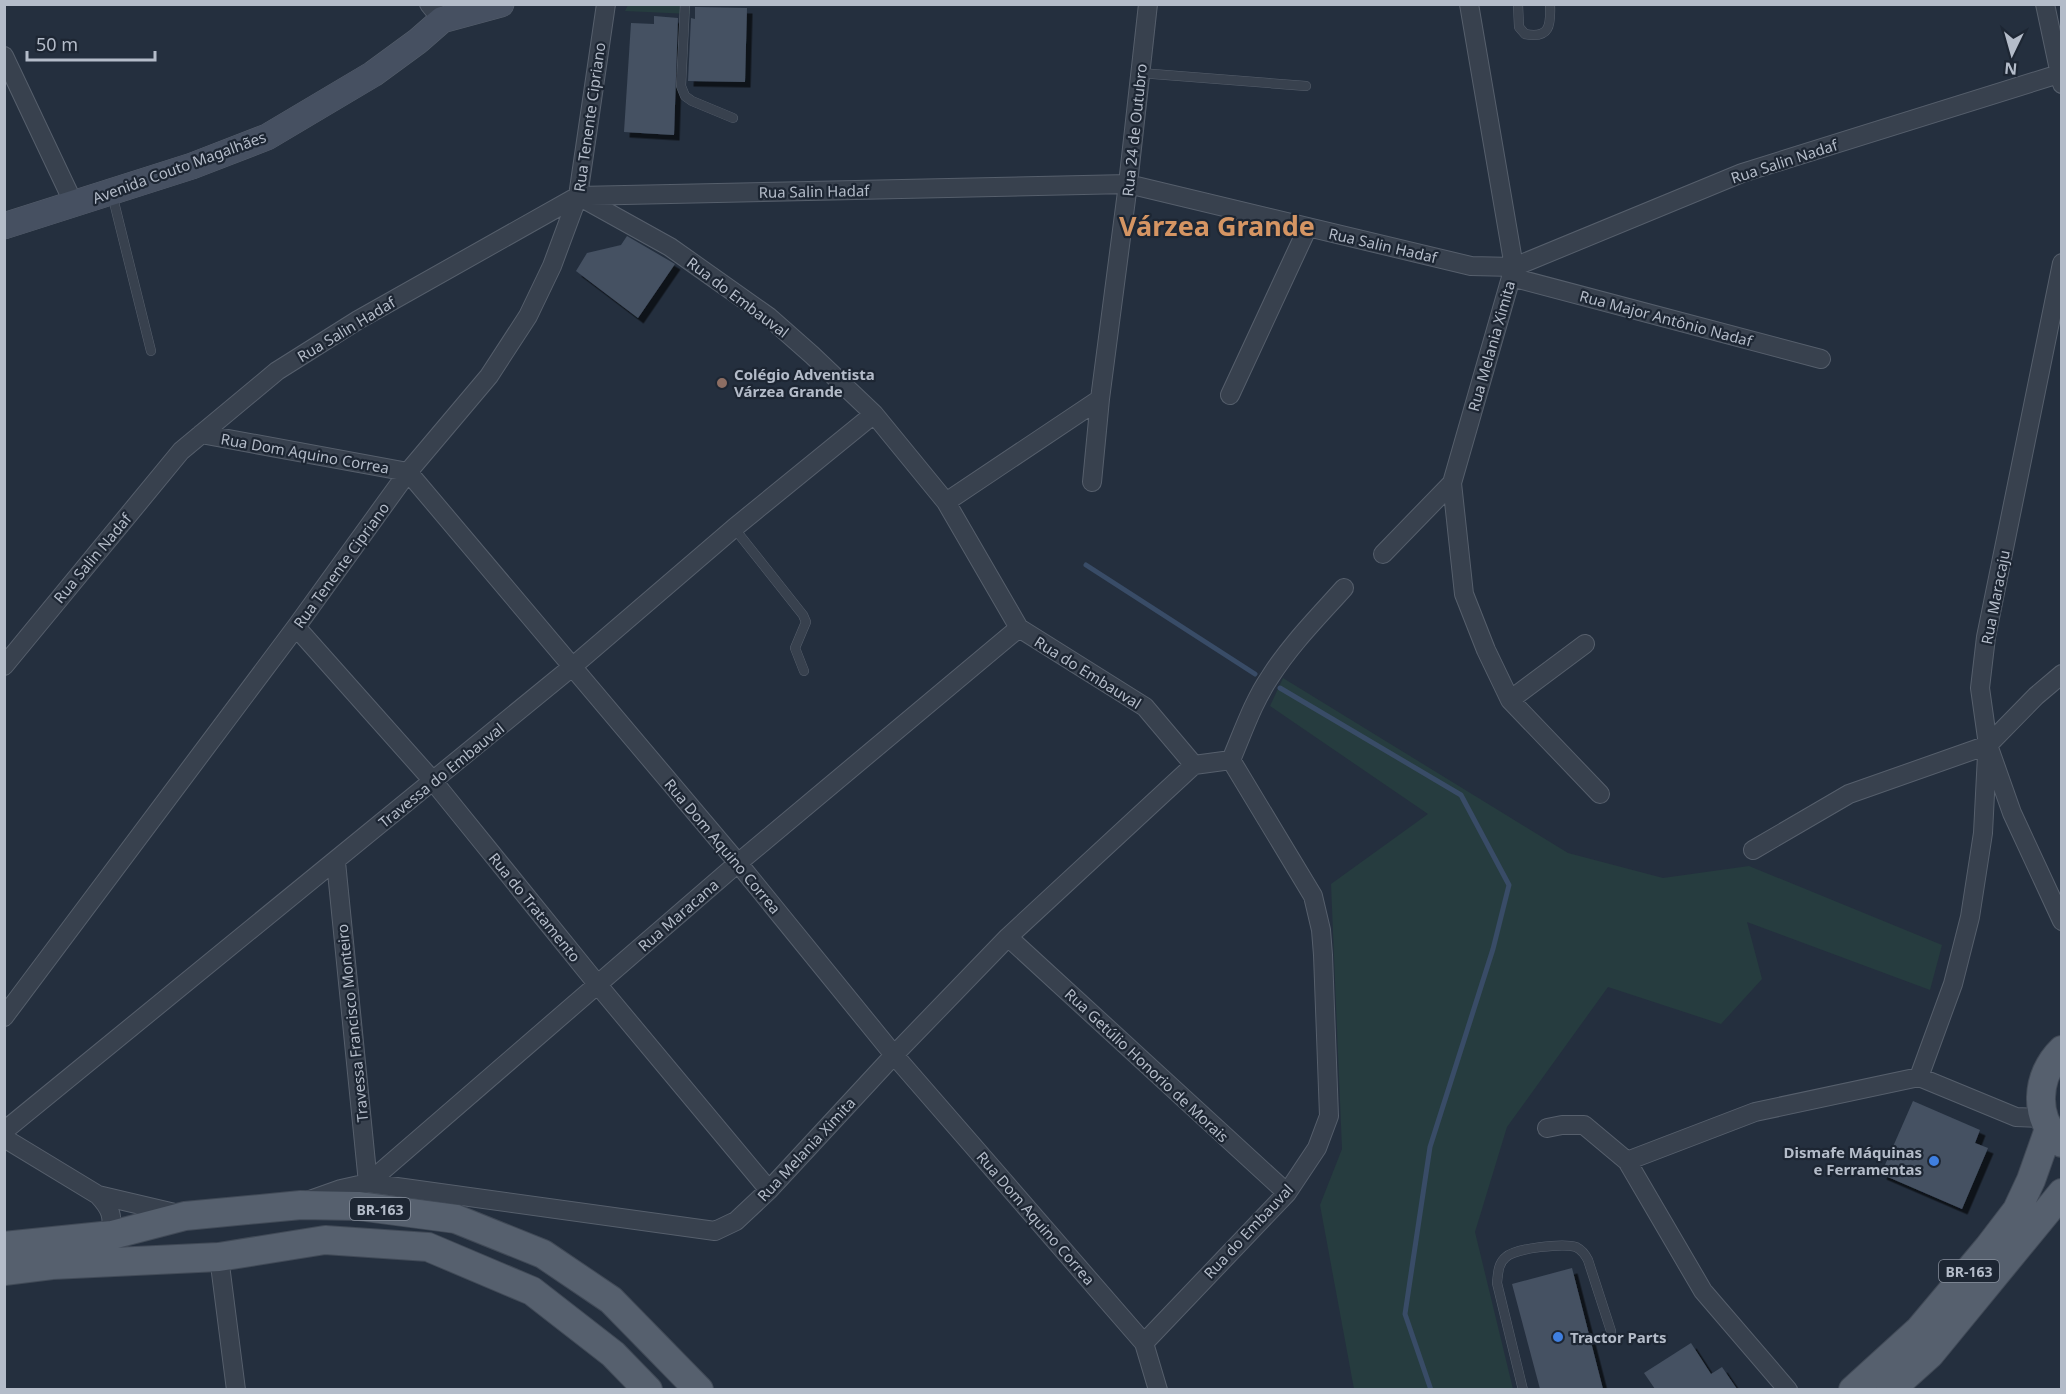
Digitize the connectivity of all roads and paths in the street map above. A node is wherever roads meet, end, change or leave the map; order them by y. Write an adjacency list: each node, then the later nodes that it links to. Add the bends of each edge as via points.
1 (501, 4): 9 (main road, Avenida Couto Magalhães)
2 (606, 4): 17 (street, Rua Tenente Cipriano)
3 (686, 4): 14 (lane, via 681,86 685,96)
4 (1148, 4): 11 (street, Rua 24 de Outubro)
5 (1469, 4): 22 (street, Rua Melania Ximita)
6 (1518, 4): 7 (lane, via 1519,27 1534,36 1548,29)
7 (1550, 4)
8 (2045, 4): 12 (street)
9 (445, 12): 16 (main road, Avenida Couto Magalhães, via 418,41 373,74 267,137)
10 (4, 56): 18 (street)
11 (1140, 73): 13 (lane); 15 (street, Rua 24 de Outubro)
12 (2061, 77): 22 (street, Rua Salin Nadaf, via 1742,173)
13 (1306, 86)
14 (733, 118)
15 (1128, 184): 17 (street, Rua Salin Hadaf); 20 (street, Rua Salin Hadaf); 26 (street, Rua 24 de Outubro)
16 (111, 192): 18 (main road, Avenida Couto Magalhães); 23 (lane)
17 (578, 196): 27 (street, Rua do Embauval, via 670,247 769,317); 28 (street, Rua Salin Hadaf, via 358,320 277,371); 30 (street, Rua Tenente Cipriano, via 528,316 489,376)
18 (74, 204): 19 (main road, Avenida Couto Magalhães)
19 (4, 226)
20 (1308, 227): 22 (street, Rua Salin Hadaf, via 1471,266); 25 (street)
21 (2061, 263): 45 (street, Rua Maracaju, via 1986,637 1980,688)
22 (1513, 272): 24 (street, Rua Major Antônio Nadaf); 32 (street, Rua Melania Ximita)
23 (151, 351)
24 (1821, 359)
25 (1230, 395)
26 (1101, 399): 31 (street, Rua 24 de Outubro); 33 (street)
27 (874, 414): 33 (street, Rua do Embauval); 34 (street, Travessa do Embauval)
28 (201, 434): 29 (street, Rua Salin Hadaf); 30 (street, Rua Dom Aquino Correa)
29 (181, 451): 40 (street, Rua Salin Nadaf)
30 (408, 472): 37 (street, Rua Tenente Cipriano); 41 (street, Rua Dom Aquino Correa)
31 (1092, 482)
32 (1452, 483): 35 (street, Rua Melania Ximita); 44 (street, via 1464,594)
33 (946, 502): 38 (street, Rua do Embauval)
34 (734, 528): 41 (street, Travessa do Embauval); 42 (lane, via 803,615 806,622 795,648)
35 (1383, 554)
36 (1344, 588): 46 (street, via 1290,647 1269,678)
37 (296, 627): 48 (street, Rua do Tratamento); 57 (street, Rua Tenente Cipriano)
38 (1018, 628): 47 (street, Rua do Embauval, via 1145,706); 52 (street, Rua Maracana)
39 (1585, 644): 44 (street)
40 (4, 666)
41 (572, 668): 48 (street, Travessa do Embauval); 52 (street, Rua Dom Aquino Correa)
42 (804, 671)
43 (2061, 674): 45 (street)
44 (1510, 700): 49 (street)
45 (1988, 745): 50 (street, via 1848,794); 53 (street, Rua Maracaju, via 2012,813); 60 (street, via 1983,833 1970,916 1953,984)
46 (1231, 760): 47 (street); 68 (street, Rua do Embauval, via 1313,896 1321,930 1329,1116 1317,1148)
47 (1194, 765): 55 (street, Rua Melania Ximita)
48 (433, 781): 51 (street, Travessa do Embauval); 56 (street, Rua do Tratamento)
49 (1600, 794)
50 (1753, 850)
51 (336, 862): 63 (street, Travessa do Embauval); 66 (street, Travessa Francisco Monteiro)
52 (738, 863): 56 (street, Rua Maracana); 59 (street, Rua Dom Aquino Correa)
53 (2055, 893): 54 (street, Rua Maracaju)
54 (2061, 921)
55 (1008, 937): 59 (street, Rua Melania Ximita); 68 (street, Rua Getúlio Honorio de Morais)
56 (598, 985): 66 (street, Rua Maracana); 67 (street, Rua do Tratamento)
57 (4, 1017)
58 (2061, 1050): 62 (main road, BR-163, via 2043,1077 2040,1098)
59 (894, 1055): 67 (street, Rua Melania Ximita); 78 (street, Rua Dom Aquino Correa)
60 (1919, 1077): 62 (street); 65 (street, via 1755,1112)
61 (1547, 1128): 65 (street, via 1584,1125)
62 (2052, 1130): 85 (main road, BR-163, via 2017,1210 1988,1248 1920,1329)
63 (4, 1131)
64 (4, 1138): 70 (street)
65 (1627, 1161): 84 (street, via 1703,1291)
66 (368, 1183): 67 (street, Rua Melania Ximita, via 715,1231 736,1221); 71 (street, Rua Melania Ximita)
67 (769, 1190)
68 (1287, 1193): 78 (street, Rua do Embauval)
69 (2061, 1193): 86 (main road, BR-163, via 1930,1354)
70 (98, 1195): 72 (street); 73 (street, via 112,1215)
71 (301, 1205): 72 (main road, BR-163); 81 (main road, BR-163, via 358,1206 456,1219 543,1254 611,1300)
72 (185, 1216): 73 (main road, BR-163); 75 (main road, via 210,1222 218,1238)
73 (112, 1235): 74 (main road, BR-163)
74 (4, 1246)
75 (219, 1257): 76 (main road, BR-163); 79 (street); 80 (main road, BR-163, via 325,1240 428,1247 532,1291 613,1354)
76 (4, 1271)
77 (1611, 1331): 83 (lane, via 1583,1251 1559,1245 1505,1257 1497,1283)
78 (1144, 1343): 82 (street, Rua Dom Aquino Correa)
79 (236, 1389)
80 (648, 1389)
81 (699, 1389)
82 (1158, 1389)
83 (1523, 1389)
84 (1788, 1389)
85 (1853, 1389)
86 (1890, 1389)

